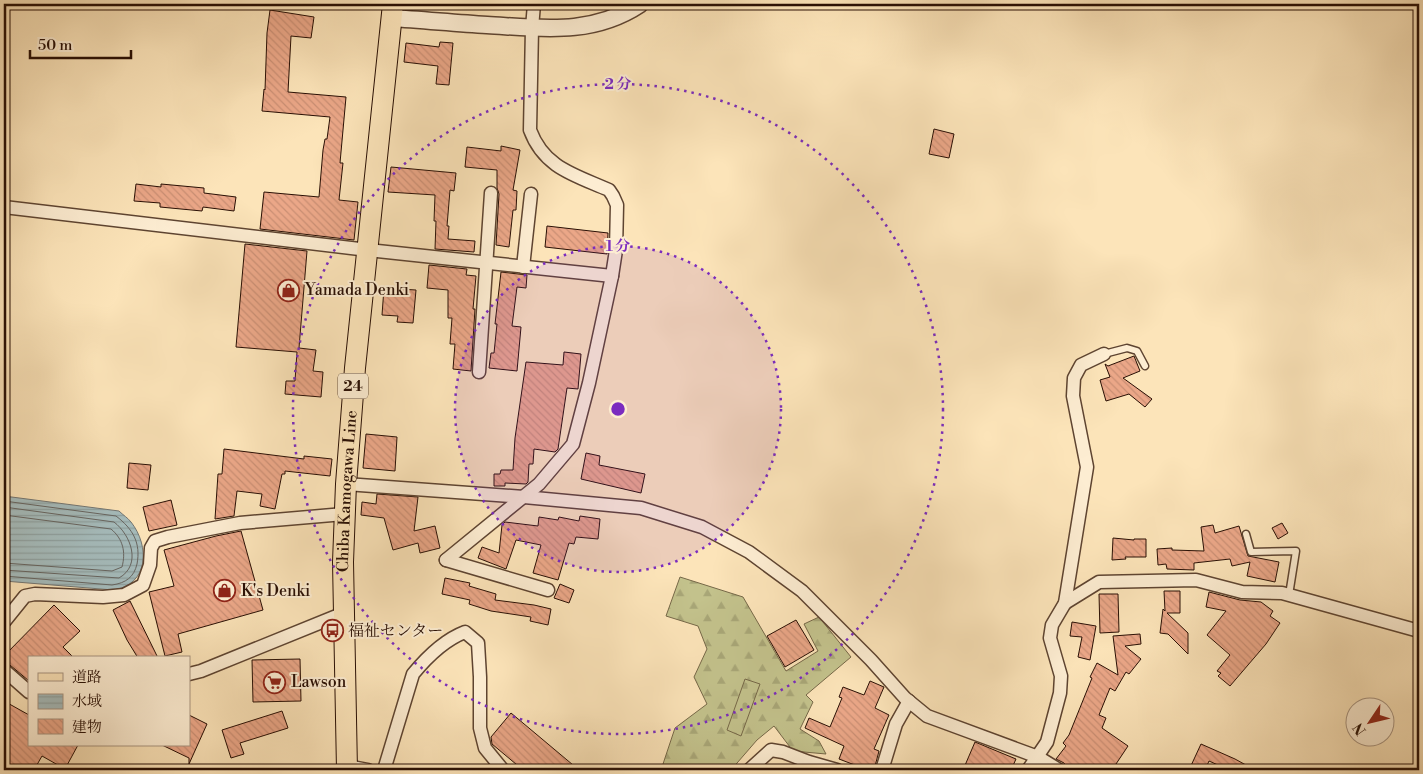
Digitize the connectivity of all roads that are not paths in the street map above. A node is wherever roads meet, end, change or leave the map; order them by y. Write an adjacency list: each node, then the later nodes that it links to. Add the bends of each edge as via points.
1 (534, 4): 4 (street)
2 (640, 4): 4 (street, via 603,22 569,28)
3 (392, 11): 4 (street); 8 (main road, Chiba Kamogawa Line / 24)
4 (532, 28): 11 (street, via 530,130 535,144 564,171 609,190 613,196 617,205)
5 (491, 193): 9 (street)
6 (531, 194): 10 (street)
7 (4, 207): 8 (street)
8 (368, 250): 9 (street); 15 (main road, Chiba Kamogawa Line / 24)
9 (486, 263): 10 (street); 14 (street)
10 (523, 267): 11 (street)
11 (612, 276): 16 (street, via 573,444)
12 (1104, 354): 13 (lane, via 1127,348 1137,351); 21 (street, via 1081,365 1074,378 1073,396 1087,466)
13 (1145, 366)
14 (479, 372)
15 (346, 484): 16 (street); 17 (main road, Chiba Kamogawa Line / 24)
16 (524, 497): 19 (street, via 446,560); 28 (street, via 642,508 702,527 742,548 802,591)
17 (344, 514): 22 (main road, Chiba Kamogawa Line / 24); 23 (street, via 240,523 168,536 155,541 143,584 133,591 103,597 25,596)
18 (1246, 534): 20 (lane, via 1251,552 1296,551)
19 (548, 590)
20 (1289, 595): 21 (street, via 1242,592 1196,580 1099,582); 24 (street)
21 (1065, 603): 29 (street, via 1052,625 1050,638 1062,676 1060,693 1047,742)
22 (344, 613): 26 (street); 30 (main road, Chiba Kamogawa Line / 24)
23 (4, 622)
24 (1419, 631)
25 (4, 670): 27 (street)
26 (190, 674)
27 (28, 691)
28 (909, 701): 29 (street, via 927,716); 36 (street, via 896,724)
29 (1038, 757): 37 (street); 38 (street)
30 (347, 768): 31 (street)
31 (368, 770)
32 (384, 770): 33 (street, via 413,674 422,662 452,637 465,632 478,643 480,728 485,748)
33 (503, 770)
34 (749, 770): 35 (street, via 771,750)
35 (837, 770)
36 (882, 770)
37 (1028, 770)
38 (1059, 770)

